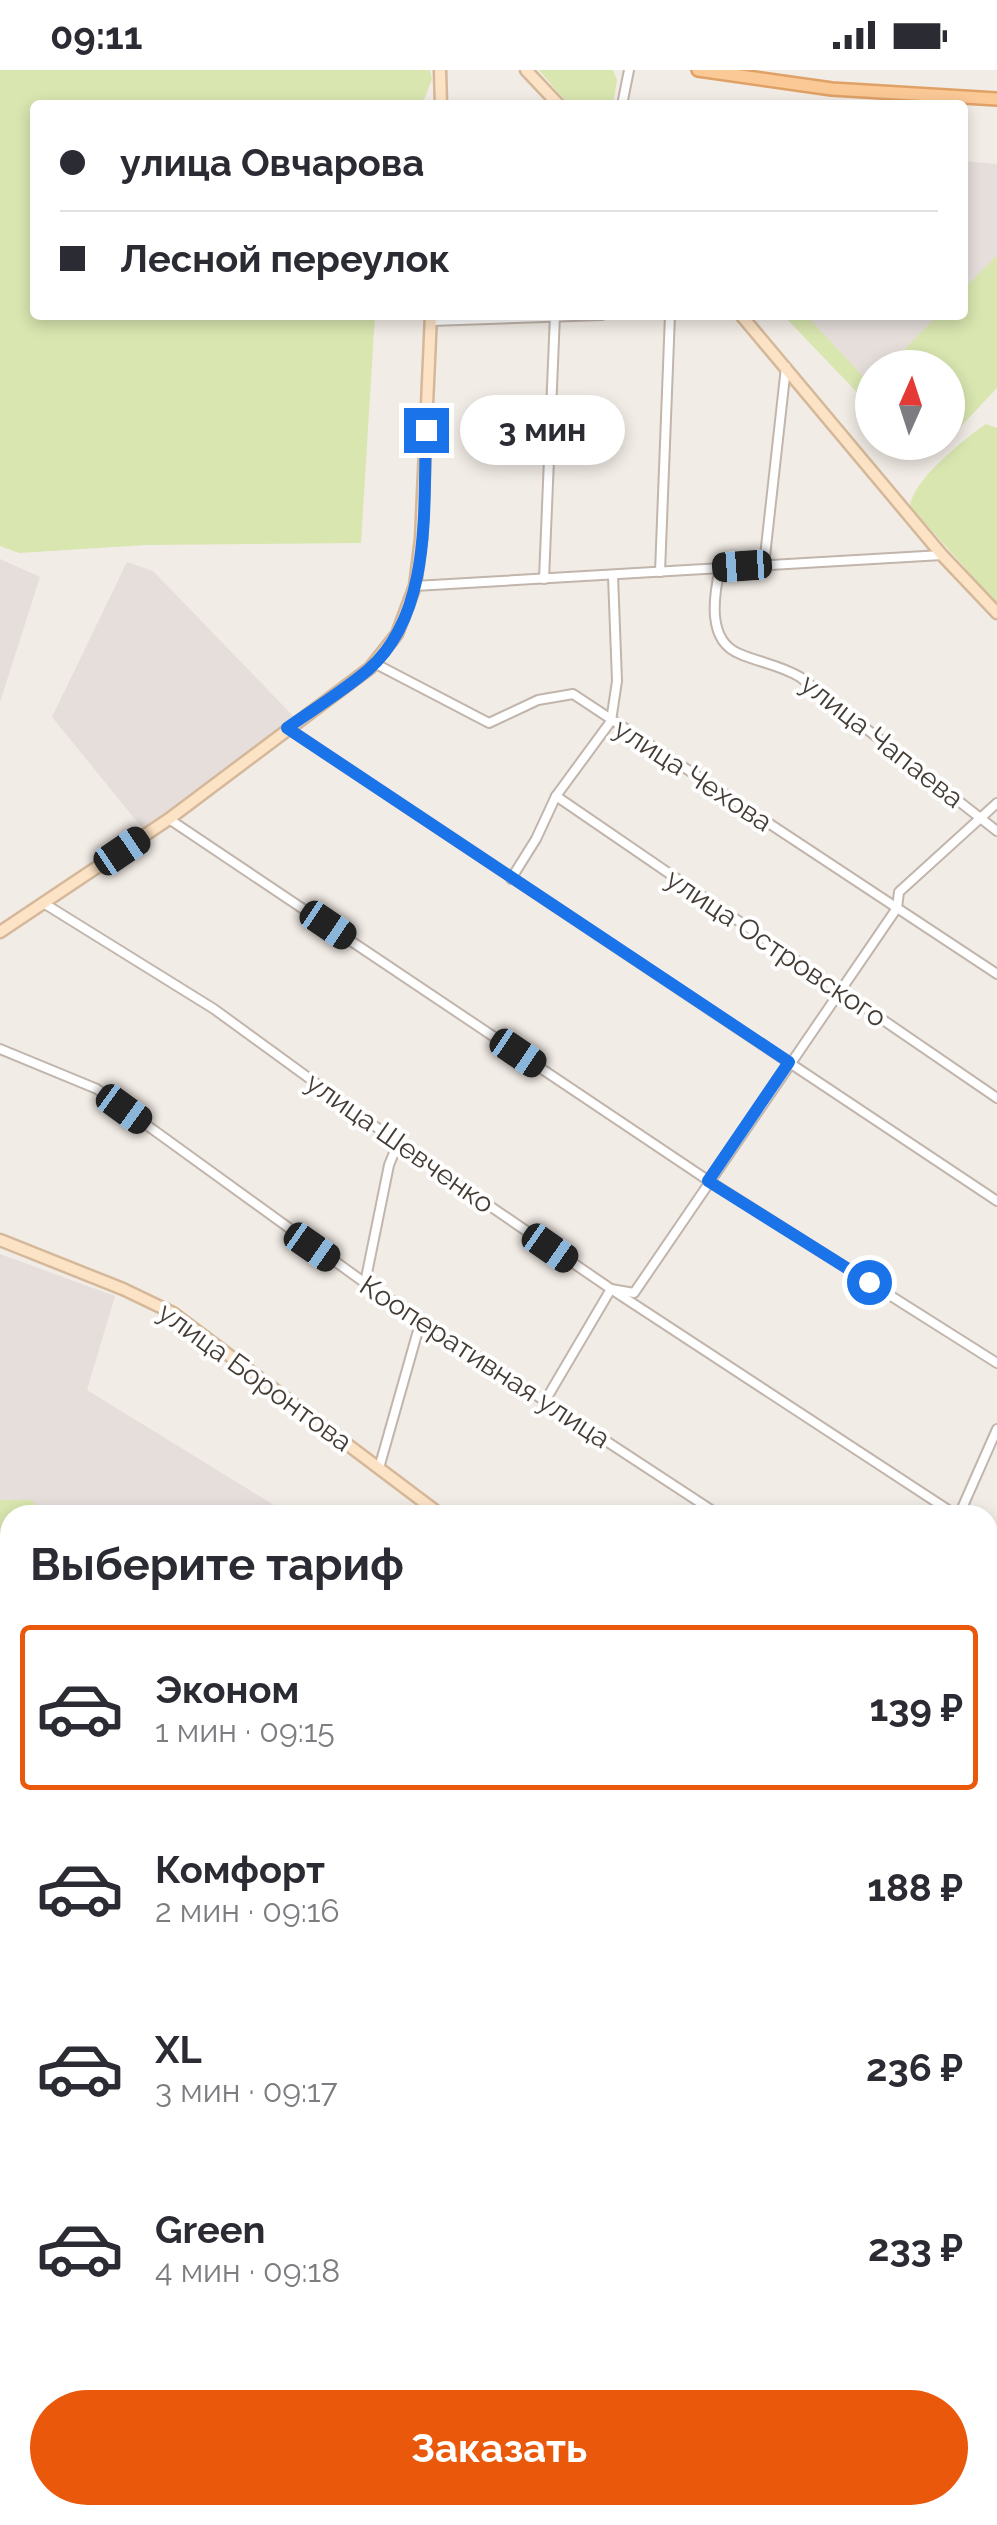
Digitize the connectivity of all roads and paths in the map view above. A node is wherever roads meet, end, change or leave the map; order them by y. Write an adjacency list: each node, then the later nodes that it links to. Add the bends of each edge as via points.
1 (444, 70): 6 (street)
2 (526, 70): 7 (street)
3 (629, 70): 8 (street)
4 (698, 70): 5 (main road, via 832,89)
5 (997, 99)
6 (442, 100)
7 (554, 100)
8 (623, 100)
9 (431, 320): 20 (street)
10 (555, 320): 19 (street)
11 (670, 320): 17 (street)
12 (746, 320): 13 (street)
13 (786, 367): 14 (street); 15 (street)
14 (942, 555): 15 (street); 21 (street)
15 (764, 565): 16 (street)
16 (720, 568): 17 (street); 27 (street, улица Чапаева, via 713,600 717,625 735,653 800,677)
17 (660, 572): 18 (street)
18 (613, 576): 19 (street); 23 (street, via 617,681)
19 (544, 580): 20 (street)
20 (415, 586): 22 (street, via 397,634)
21 (997, 614)
22 (374, 663): 23 (street, улица Чехова, via 489,722 538,700 573,694); 24 (street)
23 (611, 721): 25 (street); 32 (street, улица Чехова)
24 (287, 728): 28 (street); 30 (street)
25 (556, 796): 30 (street); 35 (street, улица Островского)
26 (997, 803): 27 (street)
27 (982, 818): 29 (street, улица Чапаева); 32 (street, via 899,892)
28 (169, 819): 31 (street); 40 (street)
29 (997, 830)
30 (511, 879): 37 (street)
31 (44, 904): 33 (street); 39 (street, улица Шевченко, via 214,1010)
32 (897, 908): 34 (street, улица Чехова); 35 (street)
33 (0, 932)
34 (997, 974)
35 (838, 991): 37 (street); 38 (street, улица Островского)
36 (0, 1049): 43 (street, Кооперативная улица, via 97,1089)
37 (789, 1062): 40 (street); 41 (street)
38 (997, 1098)
39 (398, 1143): 43 (street); 44 (street, улица Шевченко)
40 (708, 1181): 44 (street, via 634,1293); 46 (street)
41 (997, 1201)
42 (0, 1240): 49 (street, улица Боронтова, via 173,1313)
43 (364, 1283): 45 (street, Кооперативная улица)
44 (610, 1289): 47 (street); 52 (street, улица Шевченко)
45 (421, 1320): 47 (street, Кооперативная улица); 49 (street)
46 (997, 1362)
47 (545, 1400): 51 (street, Кооперативная улица)
48 (997, 1428): 53 (street)
49 (379, 1468): 50 (street, улица Боронтова)
50 (428, 1505)
51 (704, 1505)
52 (943, 1505)
53 (962, 1505)

